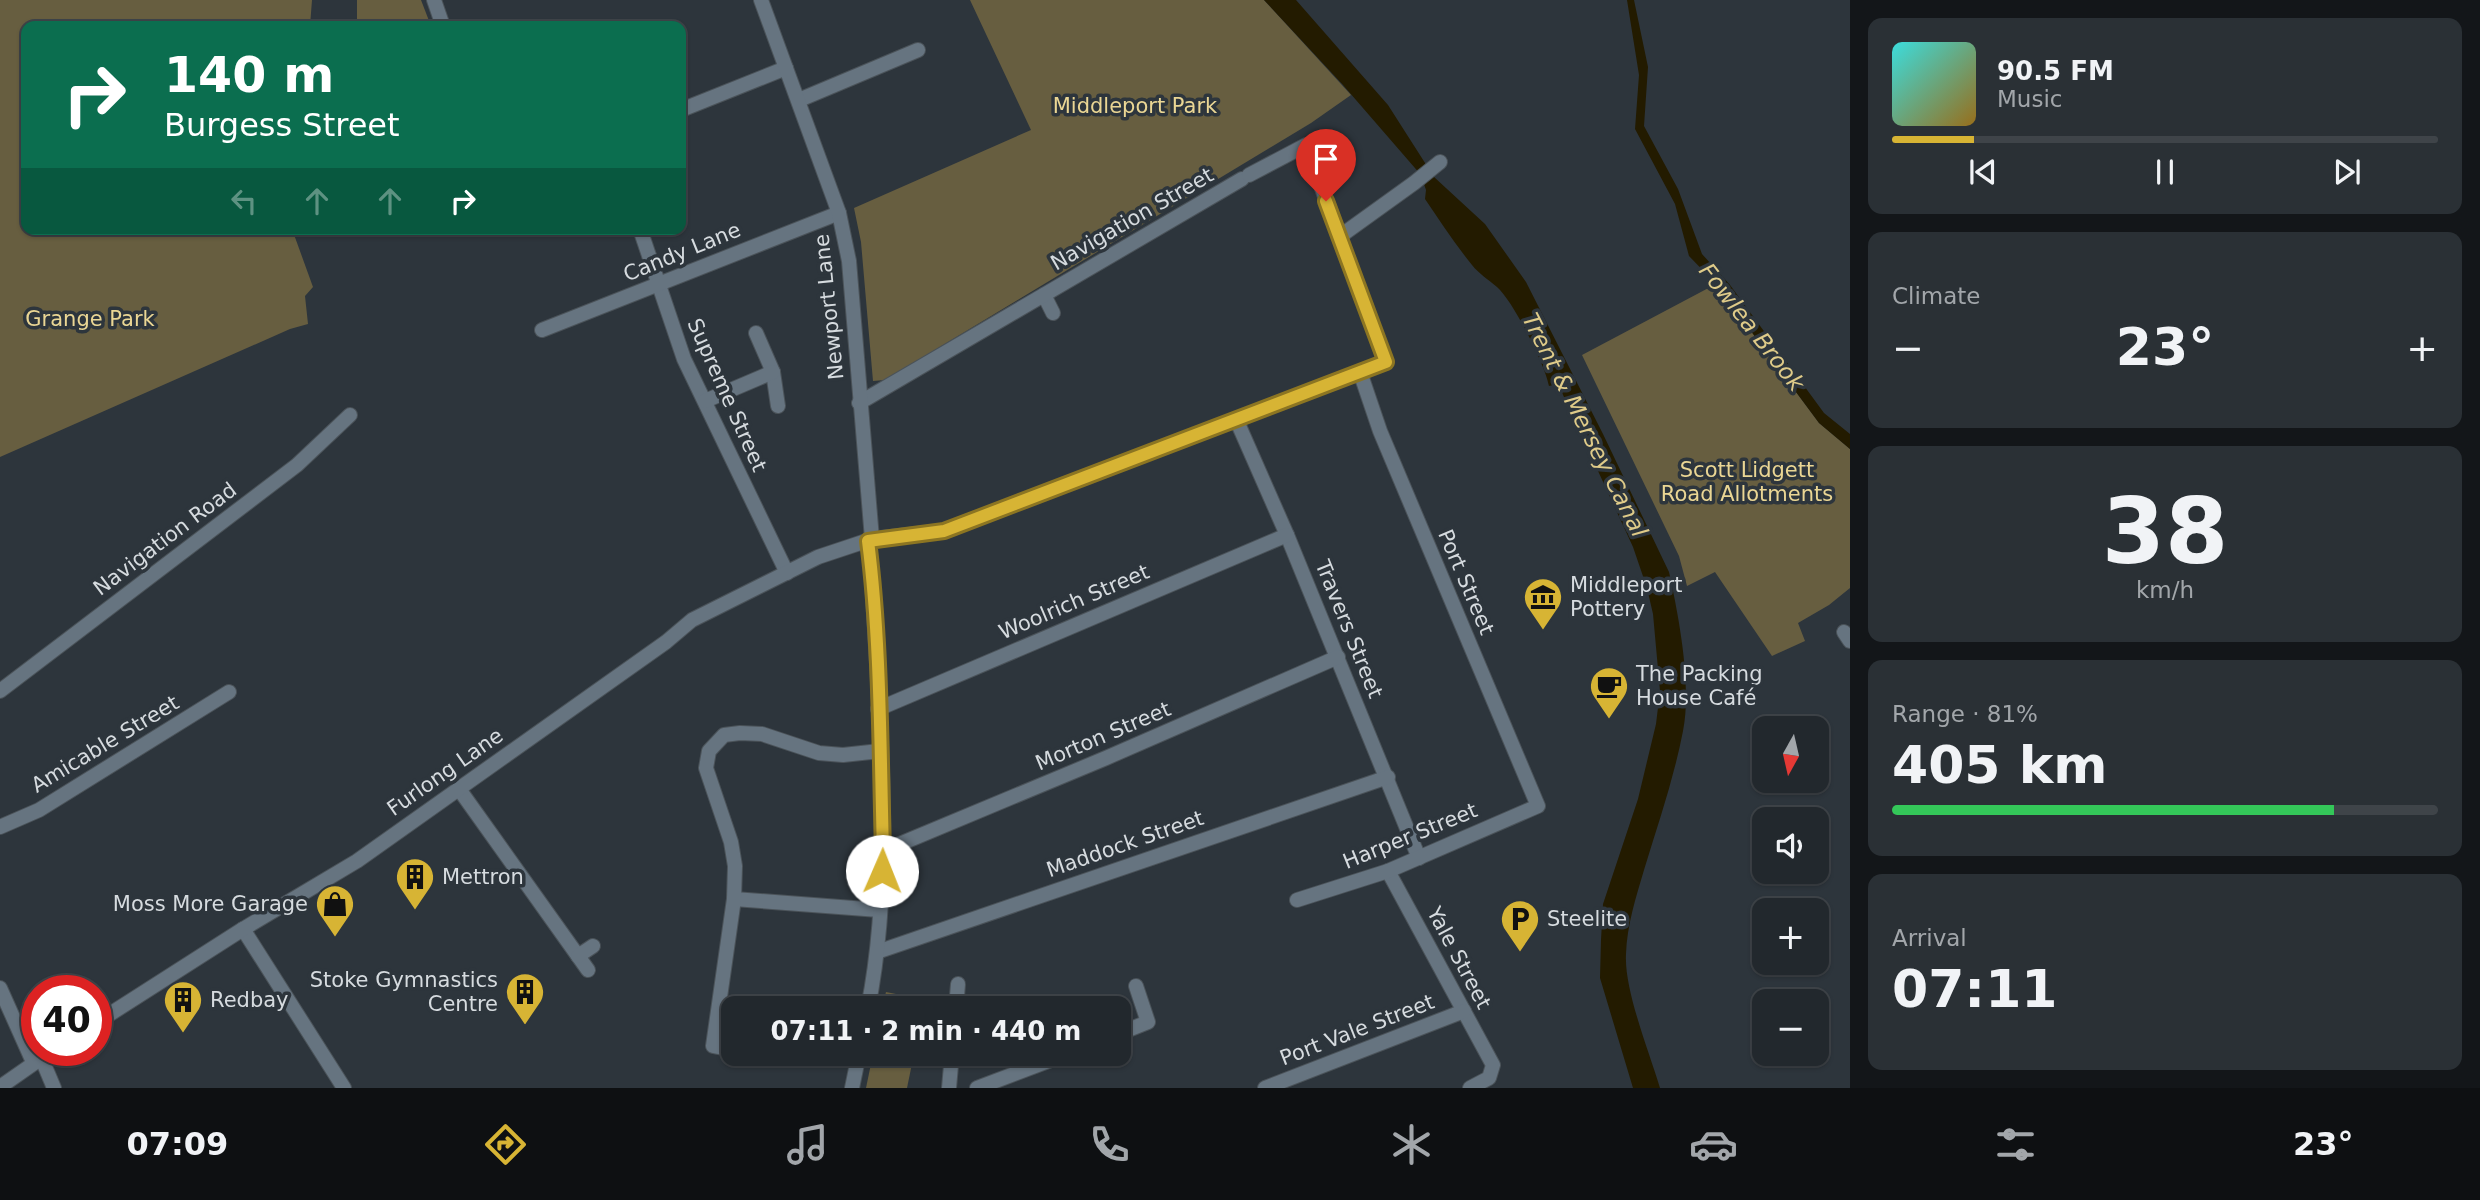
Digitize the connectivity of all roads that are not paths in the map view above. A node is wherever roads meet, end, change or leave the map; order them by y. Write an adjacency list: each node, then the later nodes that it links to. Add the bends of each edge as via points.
1 (434, 0): 3 (street)
2 (761, 0): 5 (street, Newport Lane)
3 (441, 21)
4 (918, 50): 6 (street)
5 (786, 68): 6 (street, Newport Lane); 7 (street)
6 (799, 100): 9 (street, Newport Lane)
7 (686, 108)
8 (1440, 162): 11 (street)
9 (839, 213): 12 (street, Candy Lane); 20 (street, Newport Lane, via 849,261)
10 (642, 235): 12 (street, Supreme Street)
11 (1339, 237): 13 (street, Navigation Street, via 1306,145); 18 (street, Furlong Lane, via 1386,362)
12 (658, 284): 15 (street, Candy Lane); 19 (street, Supreme Street, via 684,359)
13 (1044, 295): 14 (street, Navigation Street); 20 (street, Navigation Street)
14 (1053, 313)
15 (541, 330)
16 (756, 333): 17 (street)
17 (773, 372): 19 (street); 21 (street)
18 (1360, 372): 23 (street, Furlong Lane); 34 (street, Port Street, via 1380,431)
19 (705, 401): 26 (street, Supreme Street)
20 (859, 403): 25 (street, Newport Lane)
21 (778, 406)
22 (350, 415): 28 (street, Navigation Road, via 297,465)
23 (1236, 419): 24 (street, Travers Street); 25 (street, Furlong Lane, via 944,531)
24 (1287, 535): 27 (street, Travers Street); 30 (street, Woolrich Street)
25 (870, 540): 26 (street, Furlong Lane); 30 (street, Newport Lane)
26 (787, 573): 33 (street, Furlong Lane, via 692,620)
27 (1338, 657): 32 (street, Travers Street); 36 (street, Morton Street)
28 (0, 691)
29 (229, 692): 35 (street, Amicable Street, via 39,810)
30 (878, 709): 31 (street, Newport Lane)
31 (880, 751): 36 (street, Newport Lane); 39 (street, via 819,753 762,734 724,734 709,751 706,768 731,842)
32 (1388, 777): 37 (street, Travers Street); 44 (street, Maddock Street)
33 (459, 789): 42 (street, Furlong Lane, via 357,861); 45 (street)
34 (1538, 806): 37 (street, Harper Street)
35 (0, 827)
36 (883, 851): 41 (street, Newport Lane)
37 (1419, 858): 38 (street, Harper Street)
38 (1388, 870): 40 (street, Harper Street); 52 (street, Yale Street)
39 (734, 898): 41 (street); 56 (street, via 713,1046)
40 (1297, 900)
41 (879, 909): 44 (street, Newport Lane)
42 (243, 929): 53 (street, Furlong Lane); 64 (street)
43 (593, 946): 45 (street)
44 (877, 952): 50 (street, Newport Lane)
45 (578, 956): 46 (street)
46 (588, 970)
47 (958, 984): 51 (street)
48 (1136, 986): 55 (street, via 1149,1022)
49 (0, 988): 54 (street)
50 (870, 996)
51 (957, 996)
52 (1464, 1011): 68 (street, Port Vale Street); 69 (street, Yale Street, via 1493,1065 1489,1078)
53 (112, 1013)
54 (21, 1022)
55 (1131, 1029)
56 (721, 1048)
57 (28, 1066): 62 (street)
58 (46, 1066): 63 (street)
59 (857, 1066): 65 (street)
60 (950, 1066): 66 (street)
61 (1035, 1066): 67 (street)
62 (0, 1087)
63 (54, 1088)
64 (344, 1088)
65 (852, 1088)
66 (949, 1088)
67 (977, 1088)
68 (1265, 1088)
69 (1470, 1088)

